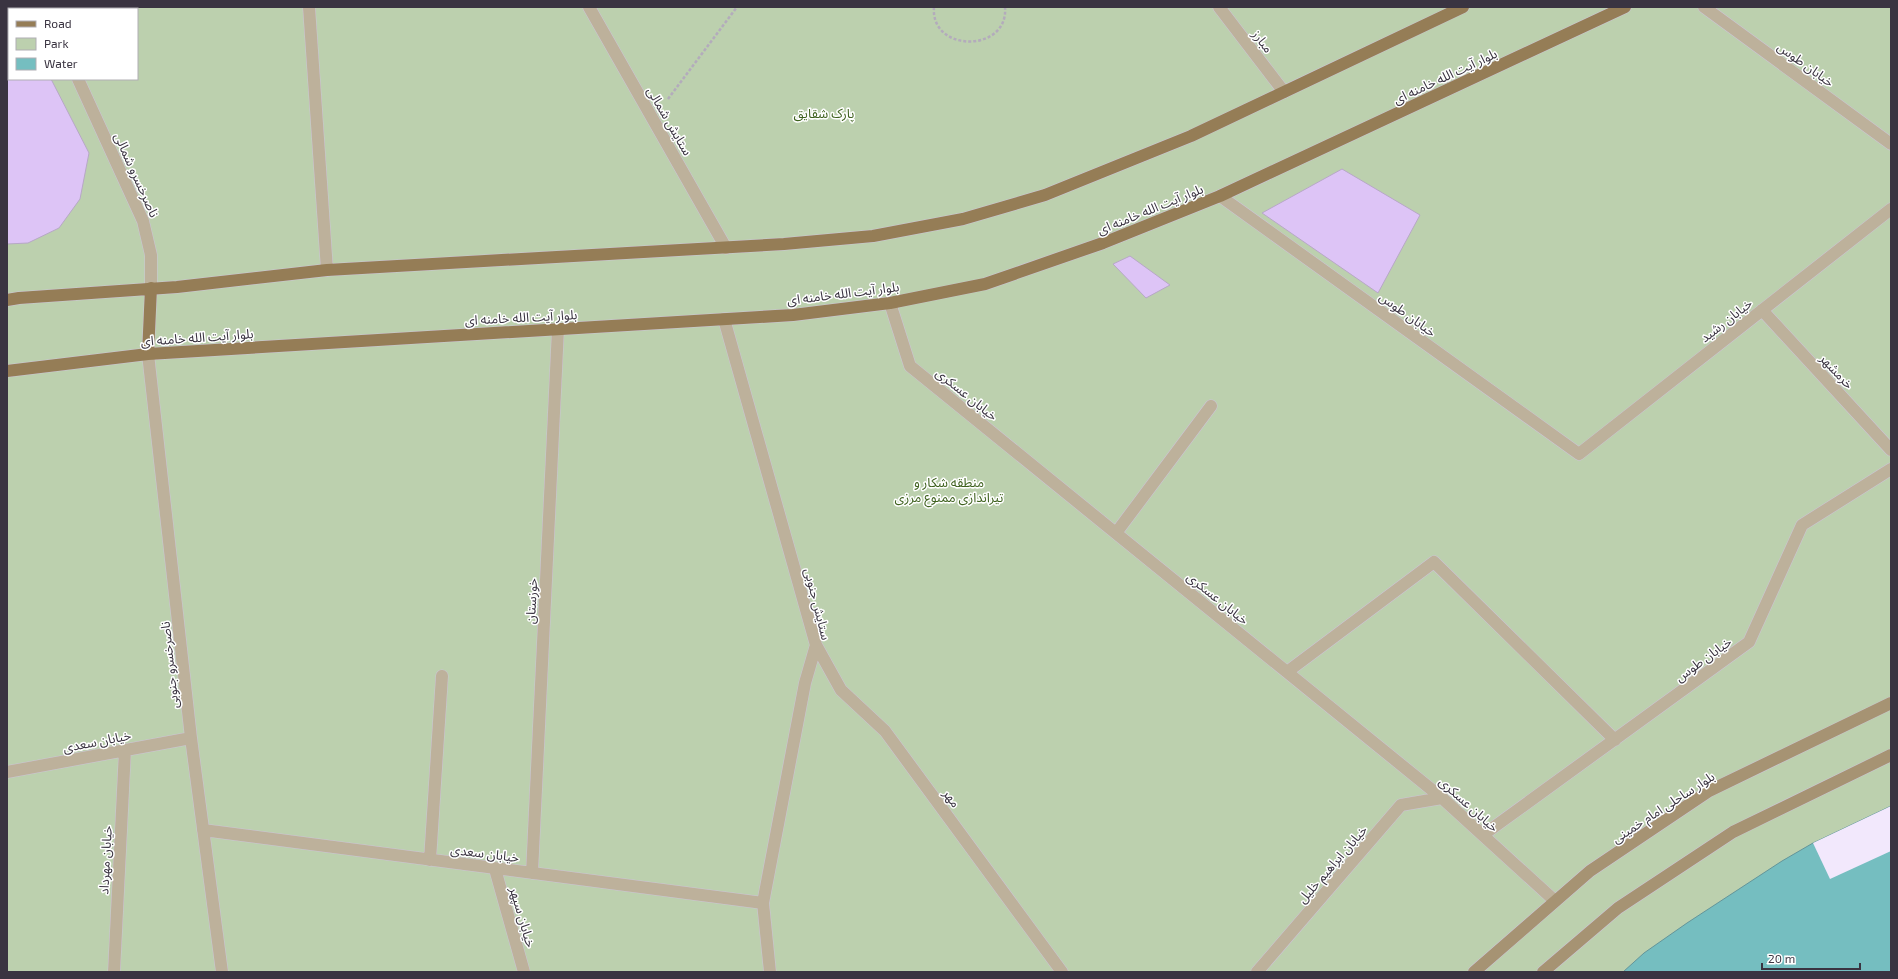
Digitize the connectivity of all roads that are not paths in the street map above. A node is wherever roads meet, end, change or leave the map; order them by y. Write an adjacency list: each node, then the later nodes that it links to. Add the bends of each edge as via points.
1 (309, 7): 13 (street)
2 (589, 7): 12 (street, ستایش شمالی)
3 (1219, 7): 8 (street, مبارز)
4 (1463, 7): 8 (main road)
5 (1625, 7): 10 (main road, بلوار آیت الله خامنه ای)
6 (1704, 7): 9 (street, خیابان طوس)
7 (78, 80): 14 (street, ناصرخسرو شمالی, via 143,221 151,255)
8 (1284, 92): 12 (main road, via 1191,136 1052,192 970,217 873,236)
9 (1891, 144)
10 (1220, 196): 16 (main road, بلوار آیت الله خامنه ای, via 1103,243 986,284); 24 (street, خیابان طوس)
11 (1891, 209): 17 (street, خیابان رشید)
12 (726, 248): 13 (main road)
13 (327, 270): 14 (main road)
14 (151, 288): 15 (main road); 20 (main road)
15 (7, 300)
16 (890, 303): 18 (main road, بلوار آیت الله خامنه ای, via 793,315); 26 (street, خیابان عسکری, via 910,366)
17 (1762, 310): 23 (street, خرمشهر); 24 (street, خیابان رشید)
18 (724, 319): 19 (main road, بلوار آیت الله خامنه ای); 27 (street, ستایش جنوبی)
19 (558, 329): 20 (main road, بلوار آیت الله خامنه ای); 41 (street, خوزستان)
20 (148, 354): 21 (main road, بلوار آیت الله خامنه ای); 31 (street, ناصرخسرو جنوبی)
21 (7, 371)
22 (1211, 406): 26 (street)
23 (1891, 450)
24 (1579, 454)
25 (1891, 469): 32 (street, خیابان طوس, via 1802,525 1749,642)
26 (1116, 533): 28 (street, خیابان عسکری)
27 (816, 645): 43 (street, ستایش جنوبی, via 805,683); 48 (street, مهر, via 841,690 885,731)
28 (1287, 672): 32 (street, via 1434,562); 36 (street, خیابان عسکری)
29 (442, 676): 39 (street)
30 (1891, 703): 42 (main road, بلوار ساحلی امام خمینی, via 1710,791 1590,871)
31 (191, 738): 33 (street, خیابان سعدی); 37 (street, ناصرخسرو جنوبی)
32 (1615, 740): 38 (street, خیابان طوس)
33 (125, 750): 35 (street, خیابان سعدی); 44 (street, خیابان مهرداد)
34 (1891, 755): 51 (main road, via 1733,832 1618,908)
35 (7, 772)
36 (1442, 798): 38 (street, خیابان عسکری); 49 (street, خیابان ابراهیم خلیل, via 1401,805)
37 (203, 830): 39 (street, خیابان سعدی); 45 (street, ناصرخسرو جنوبی)
38 (1482, 835): 42 (street, خیابان عسکری)
39 (430, 860): 40 (street, خیابان سعدی)
40 (495, 869): 41 (street, خیابان سعدی); 46 (street, خیابان سپهر)
41 (532, 874): 43 (street, خیابان سعدی)
42 (1555, 901): 50 (main road, بلوار ساحلی امام خمینی)
43 (763, 903): 47 (street, ستایش جنوبی)
44 (114, 972)
45 (222, 972)
46 (524, 972)
47 (770, 972)
48 (1062, 972)
49 (1258, 972)
50 (1474, 972)
51 (1543, 972)

